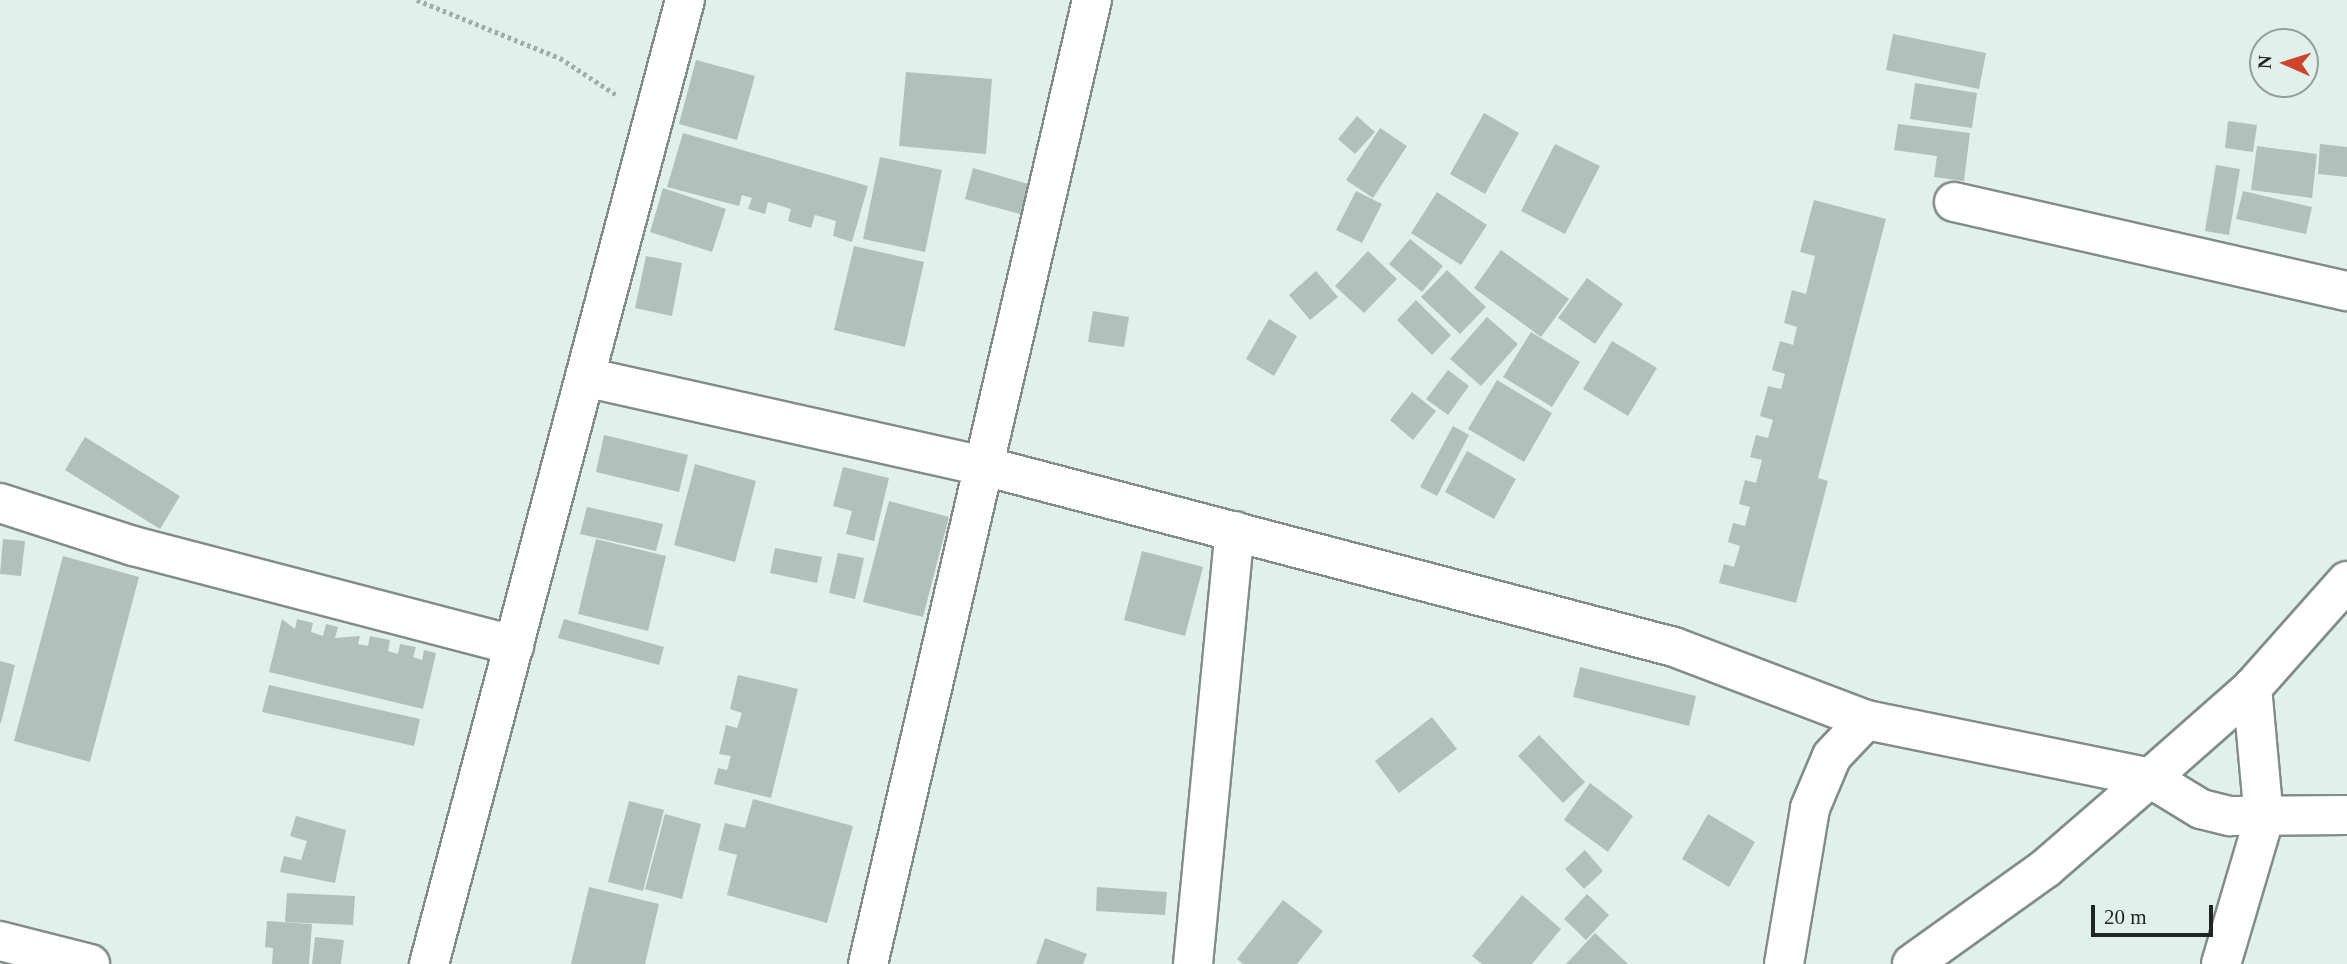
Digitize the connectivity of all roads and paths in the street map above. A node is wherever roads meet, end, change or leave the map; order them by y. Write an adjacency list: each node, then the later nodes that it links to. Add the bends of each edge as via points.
1 (417, 0): 4 (path, via 560,58)
2 (685, 0): 4 (street)
3 (1092, 0): 8 (street)
4 (652, 123): 7 (street)
5 (1954, 202): 6 (street)
6 (2347, 291)
7 (585, 377): 8 (street); 12 (street)
8 (984, 466): 10 (street); 21 (street)
9 (0, 503): 12 (street, via 133,545)
10 (1235, 531): 14 (street, via 1674,647); 22 (street)
11 (2347, 581): 13 (street)
12 (514, 645): 20 (street)
13 (2252, 688): 15 (street); 17 (street)
14 (1866, 720): 15 (street); 23 (street, via 1832,756 1810,808)
15 (2150, 778): 17 (street, via 2201,809); 24 (street, via 2046,868)
16 (2347, 815): 17 (street)
17 (2263, 819): 25 (street)
18 (0, 941): 19 (street)
19 (90, 964)
20 (429, 964)
21 (868, 964)
22 (1193, 964)
23 (1784, 964)
24 (1912, 964)
25 (2221, 964)

